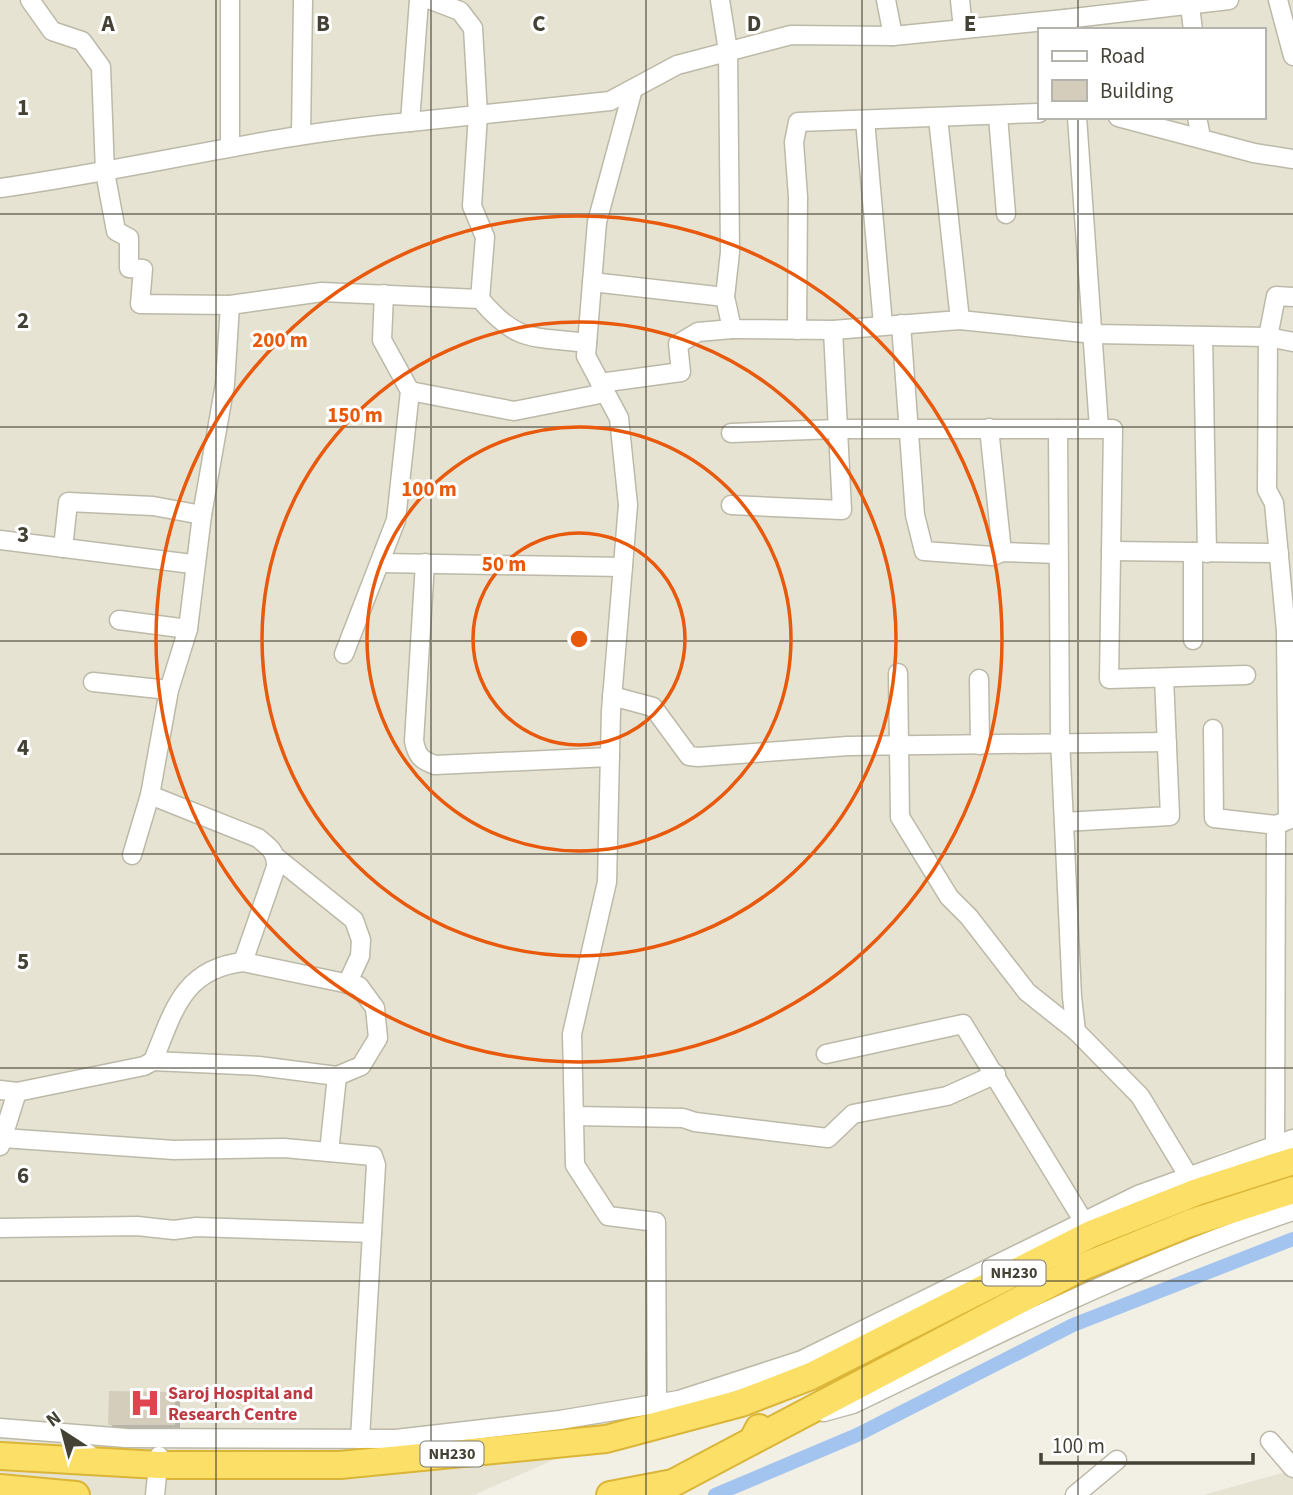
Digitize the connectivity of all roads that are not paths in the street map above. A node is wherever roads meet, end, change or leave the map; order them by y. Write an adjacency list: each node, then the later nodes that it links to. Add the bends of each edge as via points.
1 (30, 0): 32 (street, via 52,31 82,41 101,67)
2 (230, 0): 30 (street)
3 (303, 0): 28 (street)
4 (419, 0): 27 (street)
5 (431, 0): 20 (street, via 460,11 473,28)
6 (720, 0): 16 (street)
7 (886, 0): 15 (street)
8 (960, 0): 14 (street)
9 (1229, 0): 11 (street)
10 (1278, 0): 17 (street)
11 (1190, 6): 12 (street); 13 (street)
12 (1066, 25): 14 (street)
13 (1193, 28)
14 (963, 29): 15 (street)
15 (893, 36): 16 (street, via 791,34)
16 (728, 51): 18 (street, via 677,65); 37 (street, via 730,252)
17 (1293, 56)
18 (632, 89): 20 (street, via 610,102); 35 (street, via 597,222)
19 (1038, 113): 21 (street)
20 (478, 115): 27 (street); 39 (street, via 472,206 485,237)
21 (998, 116): 22 (street); 34 (street)
22 (938, 118): 26 (street); 41 (street)
23 (1077, 119): 47 (street)
24 (1126, 119): 29 (street)
25 (1197, 119): 29 (street)
26 (865, 120): 43 (street); 45 (street, via 798,122 794,142)
27 (410, 122): 28 (street)
28 (301, 135): 30 (street)
29 (1201, 137): 31 (street)
30 (230, 147): 32 (street)
31 (1293, 159)
32 (105, 172): 33 (street); 40 (street, via 116,231 129,238 129,268 143,269 140,304)
33 (0, 188)
34 (1006, 214)
35 (592, 282): 37 (street); 51 (street)
36 (384, 294): 39 (street); 40 (street, via 322,292); 53 (street, via 382,340)
37 (725, 297): 44 (street)
38 (1293, 297): 49 (street, via 1276,296)
39 (480, 299): 51 (street, via 500,323 517,334)
40 (230, 305): 61 (street, via 225,384)
41 (960, 320): 42 (street); 47 (street)
42 (901, 324): 43 (street); 56 (street)
43 (883, 325): 46 (street)
44 (732, 328): 45 (street); 52 (street, via 698,332 677,344 681,372)
45 (797, 330): 46 (street)
46 (833, 330): 55 (street)
47 (1094, 334): 48 (street); 58 (street)
48 (1203, 336): 49 (street); 66 (street)
49 (1268, 337): 50 (street); 68 (street, via 1267,490 1274,503)
50 (1293, 342)
51 (587, 343): 52 (street, via 586,356)
52 (603, 388): 53 (street, via 514,411); 72 (street, via 619,418 628,505)
53 (410, 391): 69 (street, via 396,520)
54 (989, 428): 56 (street); 57 (street); 65 (street)
55 (837, 429): 56 (street); 59 (street); 60 (street, via 842,510)
56 (909, 429): 65 (street, via 915,516 924,551 993,556)
57 (1058, 429): 58 (street); 67 (street)
58 (1106, 429): 64 (street)
59 (731, 433)
60 (731, 505)
61 (202, 515): 63 (street, via 153,506 68,502); 74 (street)
62 (0, 540): 63 (street)
63 (63, 548): 71 (street)
64 (1111, 551): 66 (street); 80 (street, via 1109,679)
65 (1002, 552): 67 (street)
66 (1199, 552): 68 (street); 75 (street)
67 (1058, 554): 87 (street)
68 (1279, 554): 76 (street)
69 (381, 563): 70 (street); 77 (street)
70 (425, 563): 72 (street); 90 (street, via 414,741 423,761 435,765)
71 (192, 564)
72 (623, 567): 84 (street)
73 (120, 621): 74 (street)
74 (188, 629): 83 (street)
75 (1193, 640)
76 (1290, 651): 93 (street)
77 (344, 654)
78 (898, 673): 89 (street)
79 (1246, 676): 80 (street)
80 (1164, 678): 86 (street)
81 (979, 679): 88 (street)
82 (93, 682): 83 (street)
83 (169, 690): 91 (street)
84 (612, 696): 89 (street, via 653,707 689,756); 90 (street)
85 (1213, 729): 93 (street, via 1214,818)
86 (1167, 742): 87 (street); 92 (street, via 1170,816)
87 (1060, 744): 88 (street); 92 (street)
88 (979, 745): 89 (street)
89 (899, 746): 98 (street, via 901,817 949,897 970,917 1027,992)
90 (610, 757): 104 (street, via 607,882 572,1034)
91 (150, 795): 94 (street); 95 (street, via 258,838)
92 (1063, 822): 98 (street)
93 (1286, 822): 108 (street)
94 (132, 855)
95 (277, 858): 96 (street); 97 (street, via 354,920 361,940 360,956)
96 (243, 962): 97 (street); 100 (street, via 220,965 180,996)
97 (347, 984): 102 (street, via 359,986 374,1008 378,1038 361,1066)
98 (1076, 1031): 109 (street, via 1140,1096)
99 (826, 1054): 101 (street, via 963,1024)
100 (153, 1061): 102 (street, via 259,1066); 103 (street)
101 (996, 1074): 104 (street, via 947,1096 853,1114 828,1138 683,1118); 112 (street)
102 (337, 1076): 107 (street)
103 (9, 1091): 106 (street)
104 (574, 1116): 116 (street, via 575,1165 608,1216 656,1222)
105 (1293, 1139): 108 (street)
106 (1, 1142): 107 (street)
107 (329, 1152): 114 (street, via 373,1156)
108 (1284, 1153): 109 (street); 115 (highway, NH230, via 1091,1234 811,1376)
109 (1189, 1177): 112 (street, via 1138,1195)
110 (1293, 1189): 117 (highway, NH230, via 1191,1223 1083,1267)
111 (1293, 1211): 117 (street, via 1120,1276 853,1404)
112 (1084, 1222): 116 (street, via 802,1360)
113 (0, 1228): 114 (street, via 137,1226)
114 (372, 1233): 120 (street)
115 (741, 1403): 121 (highway, via 758,1418); 125 (highway, NH230, via 606,1439 340,1465)
116 (657, 1404): 120 (street, via 396,1439)
117 (800, 1418): 121 (highway, NH230)
118 (0, 1428): 119 (street)
119 (160, 1438): 120 (street); 125 (street)
120 (359, 1438)
121 (752, 1441): 131 (highway, NH230, via 673,1483)
122 (1270, 1441): 126 (street)
123 (0, 1456): 125 (highway, NH230)
124 (1117, 1460): 128 (street)
125 (159, 1465): 130 (street)
126 (1293, 1468)
127 (0, 1488): 129 (highway)
128 (1086, 1491)
129 (76, 1495)
130 (155, 1495)
131 (610, 1495)

